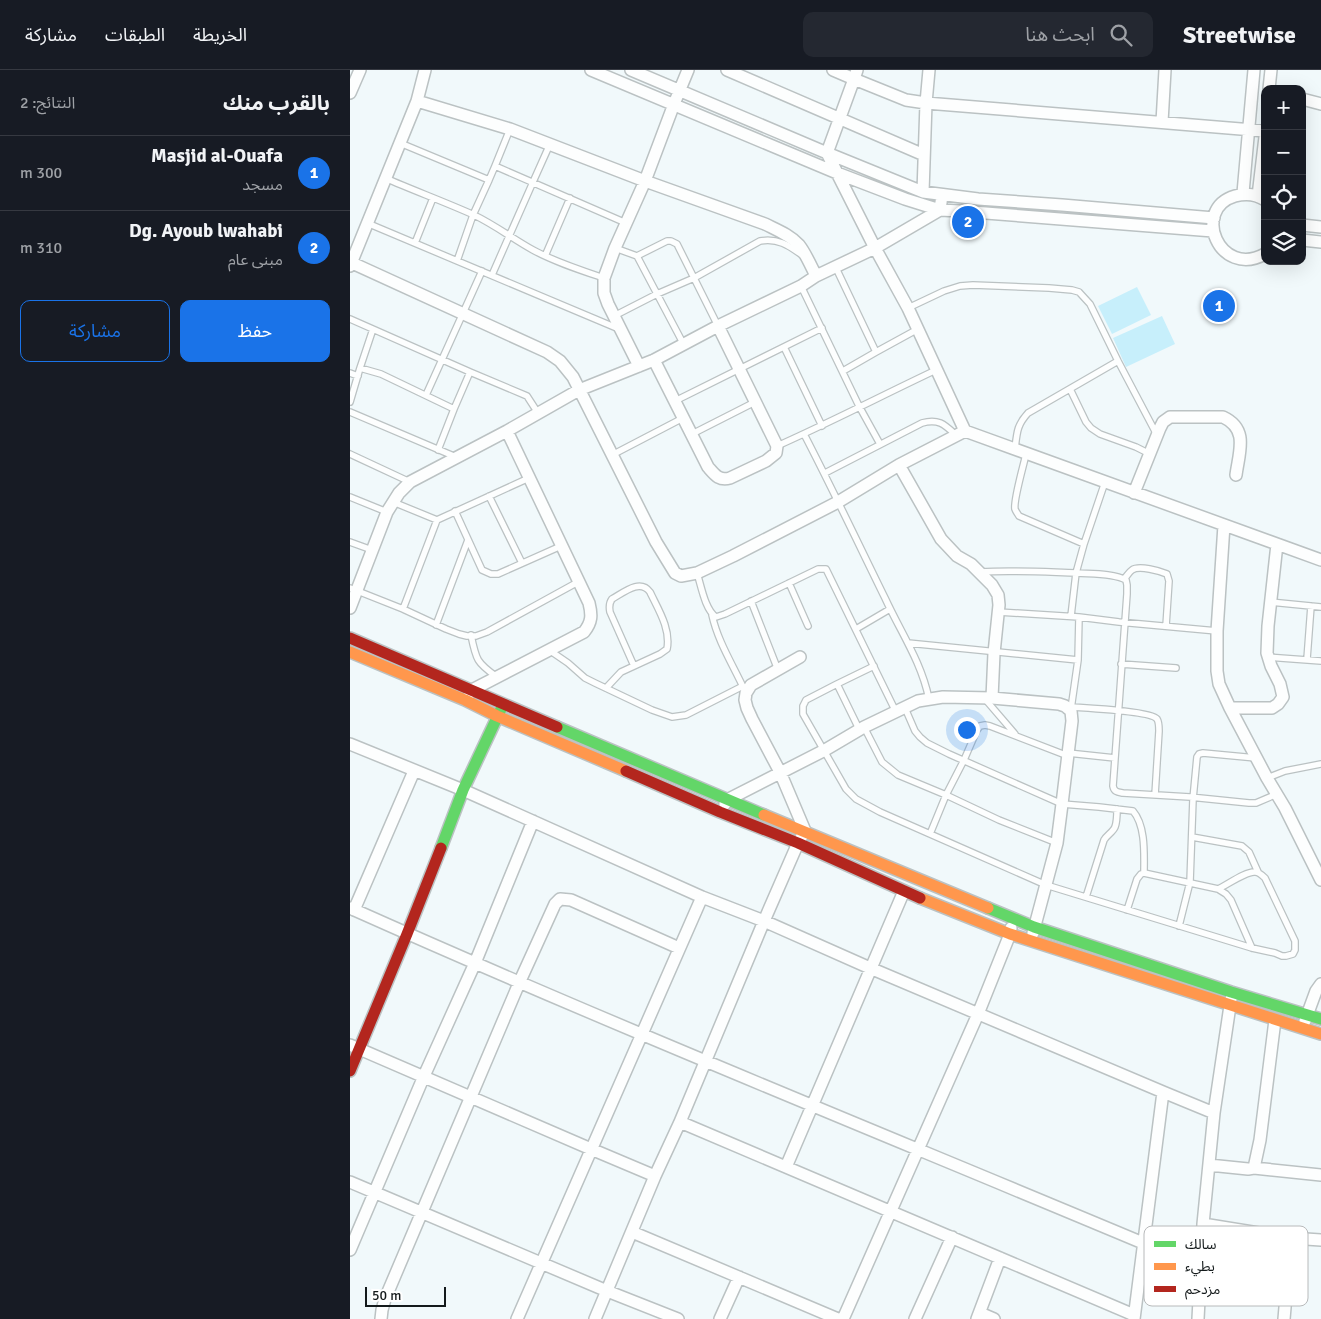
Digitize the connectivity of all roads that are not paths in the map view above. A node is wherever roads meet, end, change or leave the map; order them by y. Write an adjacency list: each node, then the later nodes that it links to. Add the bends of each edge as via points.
1 (360, 70): 15 (street)
2 (425, 70): 17 (street)
3 (591, 70): 19 (street)
4 (631, 70): 14 (street)
5 (688, 70): 14 (street)
6 (727, 70): 21 (street)
7 (833, 70): 12 (street)
8 (929, 70): 18 (street)
9 (1165, 70): 22 (street)
10 (1254, 70): 24 (street)
11 (1271, 70): 13 (street)
12 (856, 74): 18 (street, via 906,100); 21 (street)
13 (1269, 85)
14 (679, 90): 19 (street); 28 (street)
15 (350, 93)
16 (1306, 100): 20 (street)
17 (417, 101): 23 (street); 26 (street)
18 (926, 103): 22 (street); 29 (street)
19 (674, 104): 31 (street); 34 (street)
20 (1321, 104)
21 (839, 118): 28 (street); 29 (street)
22 (1162, 122): 24 (street)
23 (510, 129): 27 (street); 30 (lane)
24 (1249, 129): 25 (street); 37 (street)
25 (1261, 130)
26 (400, 143): 32 (street); 33 (lane)
27 (550, 144): 34 (street); 35 (lane)
28 (827, 153): 31 (street); 36 (street)
29 (924, 155): 36 (street)
30 (495, 166): 33 (lane); 35 (lane)
31 (837, 173): 42 (street); 55 (street)
32 (385, 178): 39 (lane); 45 (street)
33 (489, 180): 43 (lane)
34 (645, 181): 46 (street); 59 (street, via 780,231 799,245)
35 (533, 182): 40 (lane); 50 (lane)
36 (923, 192): 38 (street)
37 (1243, 194): 41 (street); 44 (street, via 1224,202)
38 (942, 195): 42 (street); 44 (street)
39 (433, 198): 43 (lane); 53 (lane)
40 (570, 198): 46 (lane); 56 (lane)
41 (1261, 198)
42 (940, 210): 49 (street); 55 (street)
43 (474, 215): 50 (lane); 60 (lane)
44 (1214, 218): 49 (street)
45 (367, 223): 53 (lane); 61 (street)
46 (626, 223): 54 (street)
47 (1306, 226): 48 (street)
48 (1321, 227)
49 (1213, 231): 58 (street, via 1216,241 1232,257 1242,260)
50 (510, 235): 56 (lane); 64 (lane)
51 (1306, 240): 52 (street)
52 (1321, 242)
53 (415, 243): 60 (lane)
54 (615, 248): 57 (lane); 66 (street)
55 (875, 248): 62 (street); 70 (street)
56 (545, 256): 66 (lane)
57 (637, 256): 67 (lane, via 671,241 678,246); 69 (lane)
58 (1261, 256)
59 (806, 257): 65 (street); 67 (lane, via 784,243 770,240 760,242)
60 (457, 261): 63 (lane)
61 (350, 264): 71 (street)
62 (836, 268): 65 (street); 81 (lane)
63 (482, 271): 64 (lane); 71 (lane)
64 (492, 275): 78 (lane)
65 (816, 276): 68 (street)
66 (604, 278): 72 (street, via 604,293)
67 (694, 278): 69 (lane); 74 (lane)
68 (801, 286): 74 (street); 75 (lane)
69 (657, 294): 72 (lane); 79 (lane)
70 (908, 308): 77 (street); 84 (lane, via 960,286 1074,290 1083,294 1090,304)
71 (464, 314): 82 (lane); 94 (street, via 547,352 567,369)
72 (614, 316): 78 (street)
73 (350, 319): 76 (lane)
74 (718, 326): 79 (street); 87 (street)
75 (822, 328): 80 (lane); 89 (lane)
76 (373, 329): 82 (lane); 86 (lane)
77 (918, 329): 81 (lane); 88 (street)
78 (621, 330): 85 (street)
79 (684, 345): 83 (street)
80 (784, 347): 87 (lane); 104 (lane)
81 (876, 352): 89 (lane)
82 (443, 360): 91 (lane); 95 (lane)
83 (654, 360): 85 (street); 96 (street)
84 (1118, 361): 93 (lane); 109 (lane)
85 (639, 366): 94 (street)
86 (360, 368): 92 (lane); 95 (lane, via 381,374)
87 (739, 369): 96 (lane); 98 (street)
88 (936, 370): 99 (lane); 106 (street)
89 (844, 371): 99 (lane)
90 (350, 372): 92 (lane)
91 (470, 372): 100 (lane); 102 (lane, via 527,396)
92 (358, 376): 97 (lane)
93 (1070, 389): 112 (lane, via 1028,413 1017,430); 116 (lane, via 1091,428)
94 (579, 390): 102 (street); 117 (street)
95 (426, 396): 100 (lane)
96 (675, 401): 103 (street)
97 (350, 402)
98 (755, 402): 107 (lane); 111 (street)
99 (859, 406): 104 (lane); 110 (lane)
100 (454, 409): 113 (lane)
101 (350, 412): 113 (lane)
102 (538, 413): 105 (street)
103 (684, 418): 107 (street); 117 (lane)
104 (822, 426): 108 (lane)
105 (507, 431): 118 (street); 122 (street)
106 (961, 433): 110 (lane, via 944,424 928,421); 112 (street); 119 (street)
107 (692, 434): 111 (street, via 708,467 720,479 730,478 770,459)
108 (804, 434): 111 (lane); 120 (lane)
109 (1157, 436): 116 (street); 121 (street, via 1163,422 1170,417 1223,417 1236,426 1241,441)
110 (880, 444): 120 (lane)
111 (777, 446)
112 (1014, 449): 115 (street)
113 (438, 450): 118 (lane)
114 (350, 454): 123 (lane)
115 (1026, 454): 124 (street); 135 (lane, via 1016,496 1016,512)
116 (1150, 454): 125 (street)
117 (612, 455): 142 (street, via 675,573 681,576)
118 (456, 457): 123 (street)
119 (899, 465): 128 (street); 141 (street, via 941,539)
120 (825, 473): 128 (lane)
121 (1236, 475)
122 (529, 478): 126 (lane); 137 (street)
123 (410, 482): 129 (street)
124 (1105, 482): 125 (street); 135 (lane)
125 (1134, 493): 132 (street)
126 (489, 496): 130 (lane); 140 (lane)
127 (350, 497): 129 (lane)
128 (838, 502): 142 (street); 154 (lane)
129 (390, 507): 131 (lane); 138 (street)
130 (454, 511): 131 (lane); 133 (lane)
131 (437, 520): 153 (lane)
132 (1224, 524): 136 (street); 164 (street)
133 (468, 540): 140 (lane, via 482,570 498,574); 160 (lane)
134 (350, 542): 138 (lane)
135 (1084, 544): 143 (lane)
136 (1277, 544): 139 (street); 149 (street)
137 (561, 546): 140 (lane); 145 (street)
138 (372, 550): 147 (street)
139 (1321, 560)
140 (522, 563)
141 (979, 572): 143 (lane); 155 (street, via 996,590)
142 (697, 573): 156 (lane)
143 (1076, 573): 144 (lane); 157 (lane)
144 (1124, 580): 159 (lane, via 1127,585); 162 (lane, via 1137,568 1167,574 1170,581)
145 (578, 582): 165 (lane, via 486,632); 168 (street, via 589,603 591,621 584,632)
146 (789, 583): 148 (lane); 161 (lane); 163 (lane, via 818,569 826,569)
147 (354, 589): 152 (street); 153 (lane)
148 (751, 601): 156 (lane, via 720,616); 180 (lane)
149 (1270, 602): 150 (lane); 171 (street)
150 (1311, 606): 151 (lane); 174 (lane)
151 (1321, 607)
152 (350, 608)
153 (403, 609): 160 (lane)
154 (890, 609): 163 (lane); 167 (lane)
155 (998, 612): 157 (lane); 170 (street)
156 (712, 615): 185 (lane, via 716,631)
157 (1071, 616): 158 (lane)
158 (1079, 617): 159 (lane); 173 (lane)
159 (1124, 623): 162 (lane); 176 (lane)
160 (436, 625): 165 (lane)
161 (808, 626)
162 (1166, 626): 164 (lane)
163 (856, 629): 178 (lane)
164 (1217, 631): 190 (street, via 1219,684)
165 (471, 636): 181 (lane, via 477,660)
166 (350, 638): 184 (main road)
167 (908, 643): 170 (lane); 187 (lane, via 922,673)
168 (550, 650): 181 (street); 183 (lane, via 585,678)
169 (350, 652): 188 (main road)
170 (994, 653): 173 (lane); 186 (street)
171 (1268, 656): 174 (lane); 190 (street, via 1282,692 1281,702 1272,708)
172 (800, 657): 180 (street)
173 (1078, 660): 191 (lane)
174 (1307, 660): 175 (lane)
175 (1321, 661)
176 (1121, 664): 179 (lane); 193 (lane)
177 (634, 666): 177 (lane, via 667,649 669,640 650,592 640,585 612,599 609,608); 183 (lane, via 621,672)
178 (874, 666): 182 (lane); 192 (lane)
179 (1176, 668)
180 (778, 670): 185 (street)
181 (498, 677): 184 (street)
182 (838, 684): 195 (lane); 198 (lane, via 808,698 803,706 803,714)
183 (606, 688): 185 (lane, via 675,717)
184 (472, 690): 188 (street); 189 (main road)
185 (745, 690): 205 (street, via 752,720)
186 (988, 698): 187 (street); 191 (street, via 1058,704); 196 (lane)
187 (929, 699): 192 (street)
188 (465, 700): 194 (main road)
189 (504, 704): 194 (main road); 212 (main road)
190 (1230, 708): 201 (street)
191 (1071, 709): 193 (lane); 199 (street)
192 (900, 710): 195 (street); 202 (lane, via 920,738)
193 (1118, 710): 200 (lane); 210 (lane, via 1150,715 1158,720)
194 (497, 716): 207 (main road); 215 (main road)
195 (861, 728): 198 (street); 209 (lane, via 888,768)
196 (1016, 736): 199 (lane); 202 (lane, via 985,724 980,726)
197 (350, 744): 204 (street)
198 (825, 750): 205 (street); 218 (lane, via 846,789 856,799)
199 (1068, 754): 200 (lane); 213 (street)
200 (1114, 758): 210 (lane, via 1114,790 1124,794)
201 (1257, 758): 206 (street); 211 (lane, via 1200,754 1196,761)
202 (964, 760): 209 (lane); 213 (lane)
203 (1321, 764): 206 (lane)
204 (414, 771): 207 (street); 231 (street)
205 (780, 772): 212 (street); 217 (street)
206 (1267, 778): 208 (street)
207 (463, 790): 216 (street); 237 (main road)
208 (1277, 794): 211 (lane, via 1253,803); 224 (street)
209 (946, 795): 218 (lane); 220 (lane)
210 (1154, 795): 211 (lane)
211 (1193, 798): 219 (lane)
212 (727, 800): 215 (street); 217 (main road)
213 (1062, 804): 214 (lane); 220 (street)
214 (1117, 809): 223 (lane, via 1133,811 1136,815 1143,839); 230 (lane, via 1116,824 1104,840)
215 (720, 812): 221 (main road)
216 (533, 821): 229 (street); 242 (street)
217 (805, 831): 221 (street); 233 (main road)
218 (930, 834): 226 (lane)
219 (1192, 837): 222 (lane, via 1242,846 1250,852); 225 (lane)
220 (1056, 843): 226 (street)
221 (798, 844): 228 (main road); 234 (street)
222 (1258, 872): 227 (lane, via 1250,872); 241 (lane, via 1265,878 1295,945 1293,954 1286,956)
223 (1144, 873): 225 (lane); 232 (lane, via 1137,879)
224 (1321, 880)
225 (1190, 882): 227 (lane); 235 (lane)
226 (1046, 885): 230 (lane); 236 (street)
227 (1218, 889): 241 (lane, via 1231,900)
228 (904, 891): 238 (main road); 243 (street)
229 (702, 897): 234 (street); 240 (street)
230 (1086, 897): 232 (lane)
231 (352, 909): 237 (street)
232 (1127, 910): 235 (lane)
233 (1013, 919): 236 (main road); 238 (street)
234 (764, 921): 243 (street); 256 (street)
235 (1179, 926): 241 (lane)
236 (1034, 927): 239 (street); 246 (main road)
237 (407, 934): 242 (street); 255 (main road)
238 (1010, 934): 239 (main road); 248 (street)
239 (1030, 942): 247 (main road)
240 (679, 948): 244 (street, via 571,900 560,899 551,911); 253 (street)
241 (1252, 948)
242 (475, 962): 244 (street); 258 (street)
243 (870, 968): 248 (street); 261 (street)
244 (520, 981): 253 (street); 260 (street)
245 (1321, 984): 249 (street)
246 (1233, 992): 247 (street); 249 (main road)
247 (1230, 1005): 250 (main road); 262 (street)
248 (978, 1014): 259 (street); 264 (street)
249 (1306, 1015): 251 (main road); 252 (street)
250 (1275, 1020): 252 (main road); 268 (street)
251 (1321, 1020)
252 (1302, 1029): 254 (main road)
253 (641, 1034): 256 (street); 265 (street)
254 (1321, 1034)
255 (355, 1047): 257 (main road); 258 (street)
256 (705, 1060): 261 (street); 263 (street)
257 (350, 1071)
258 (424, 1076): 260 (street); 272 (street)
259 (1163, 1092): 262 (street); 276 (street)
260 (471, 1097): 265 (street); 273 (street)
261 (812, 1104): 264 (street); 267 (street)
262 (1214, 1114): 266 (street)
263 (680, 1122): 267 (street); 270 (street)
264 (918, 1149): 274 (street); 283 (street)
265 (591, 1150): 270 (street); 286 (street)
266 (1209, 1165): 268 (street); 275 (street)
267 (786, 1167): 274 (street)
268 (1254, 1168): 269 (street)
269 (1321, 1175)
270 (655, 1176): 278 (street)
271 (350, 1182): 272 (street)
272 (374, 1192): 273 (street); 284 (street)
273 (422, 1212): 286 (street); 293 (street, via 385,1299)
274 (891, 1212): 280 (street); 299 (street)
275 (1203, 1224): 277 (street)
276 (1145, 1226)
277 (1216, 1226)
278 (632, 1232): 287 (street); 288 (street)
279 (1144, 1235): 283 (street)
280 (952, 1238): 285 (street); 300 (street)
281 (1308, 1239): 282 (street)
282 (1321, 1240)
283 (1143, 1243): 292 (street)
284 (350, 1250)
285 (1000, 1258): 291 (street); 292 (street)
286 (541, 1263): 288 (street); 294 (street)
287 (739, 1277): 297 (street); 298 (street)
288 (607, 1291): 295 (street); 296 (street)
289 (1199, 1306): 302 (street)
290 (1285, 1306): 303 (street)
291 (978, 1316): 301 (street)
292 (1134, 1317)
293 (381, 1319)
294 (517, 1319)
295 (596, 1319)
296 (678, 1319)
297 (720, 1319)
298 (838, 1319)
299 (843, 1319)
300 (915, 1319)
301 (994, 1319)
302 (1198, 1319)
303 (1284, 1319)

